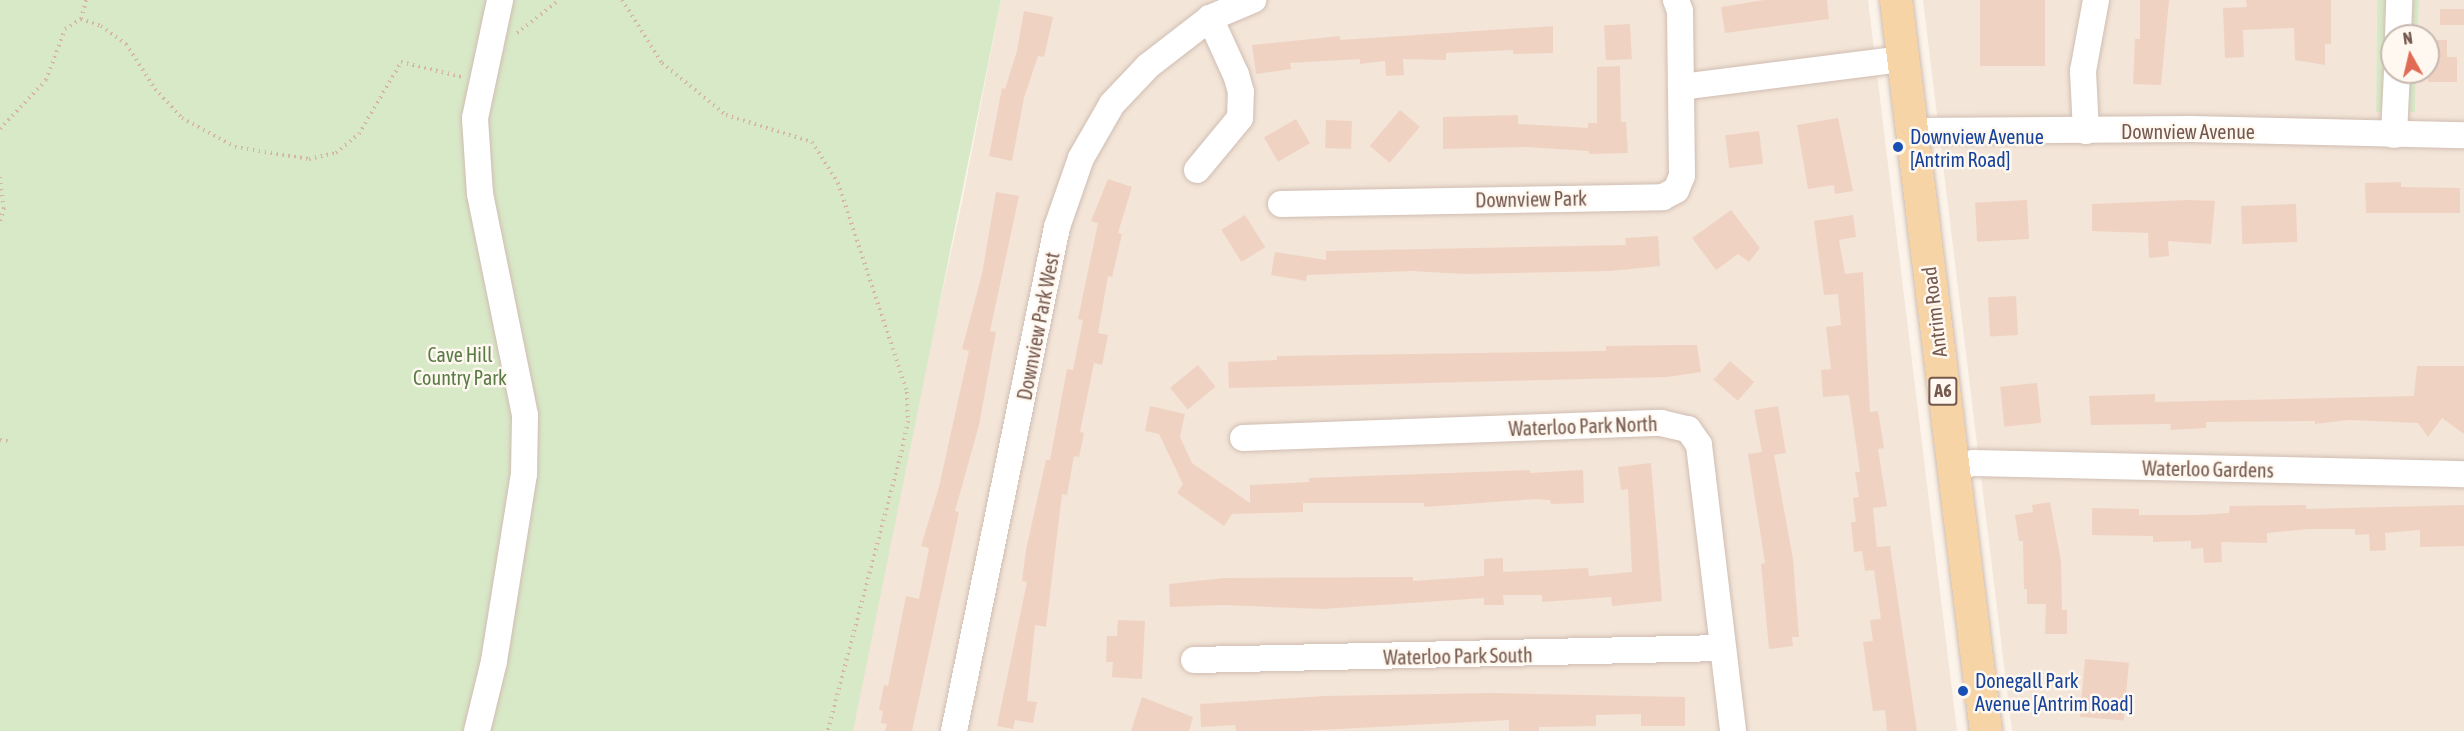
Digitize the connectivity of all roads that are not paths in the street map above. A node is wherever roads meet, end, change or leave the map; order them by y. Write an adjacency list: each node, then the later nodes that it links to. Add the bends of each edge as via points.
1 (500, 0): 23 (street, via 475,118 480,194 525,415 524,450 510,572)
2 (1253, 0): 7 (street, Downview Park West)
3 (1896, 0): 9 (main road, Antrim Road / A6)
4 (2096, 0): 12 (street, via 2083,71)
5 (2399, 0): 8 (street)
6 (1678, 5): 11 (street, Downview Park)
7 (1210, 18): 16 (street, via 1236,75 1241,92 1240,118); 24 (street, Downview Park West, via 1149,66 1112,104 1081,158 1057,228)
8 (2398, 24)
9 (1902, 59): 11 (street); 13 (main road, Antrim Road / A6)
10 (2396, 84): 14 (street)
11 (1681, 87): 17 (street, Downview Park, via 1682,176 1676,190 1663,197)
12 (2086, 130): 13 (street, Downview Avenue); 14 (street, Downview Avenue)
13 (1912, 131): 19 (main road, Antrim Road / A6)
14 (2394, 135): 15 (street, Downview Avenue)
15 (2464, 135)
16 (1197, 170)
17 (1281, 204)
18 (1243, 438): 21 (street, Waterloo Park North, via 1661,423 1688,429 1699,445)
19 (1953, 467): 20 (street, Waterloo Gardens, via 1985,464); 26 (main road, Antrim Road / A6)
20 (2464, 474)
21 (1722, 648): 22 (street, Waterloo Park South); 25 (street, Waterloo Park North)
22 (1194, 660)
23 (477, 731)
24 (954, 731)
25 (1733, 731)
26 (1986, 731)

